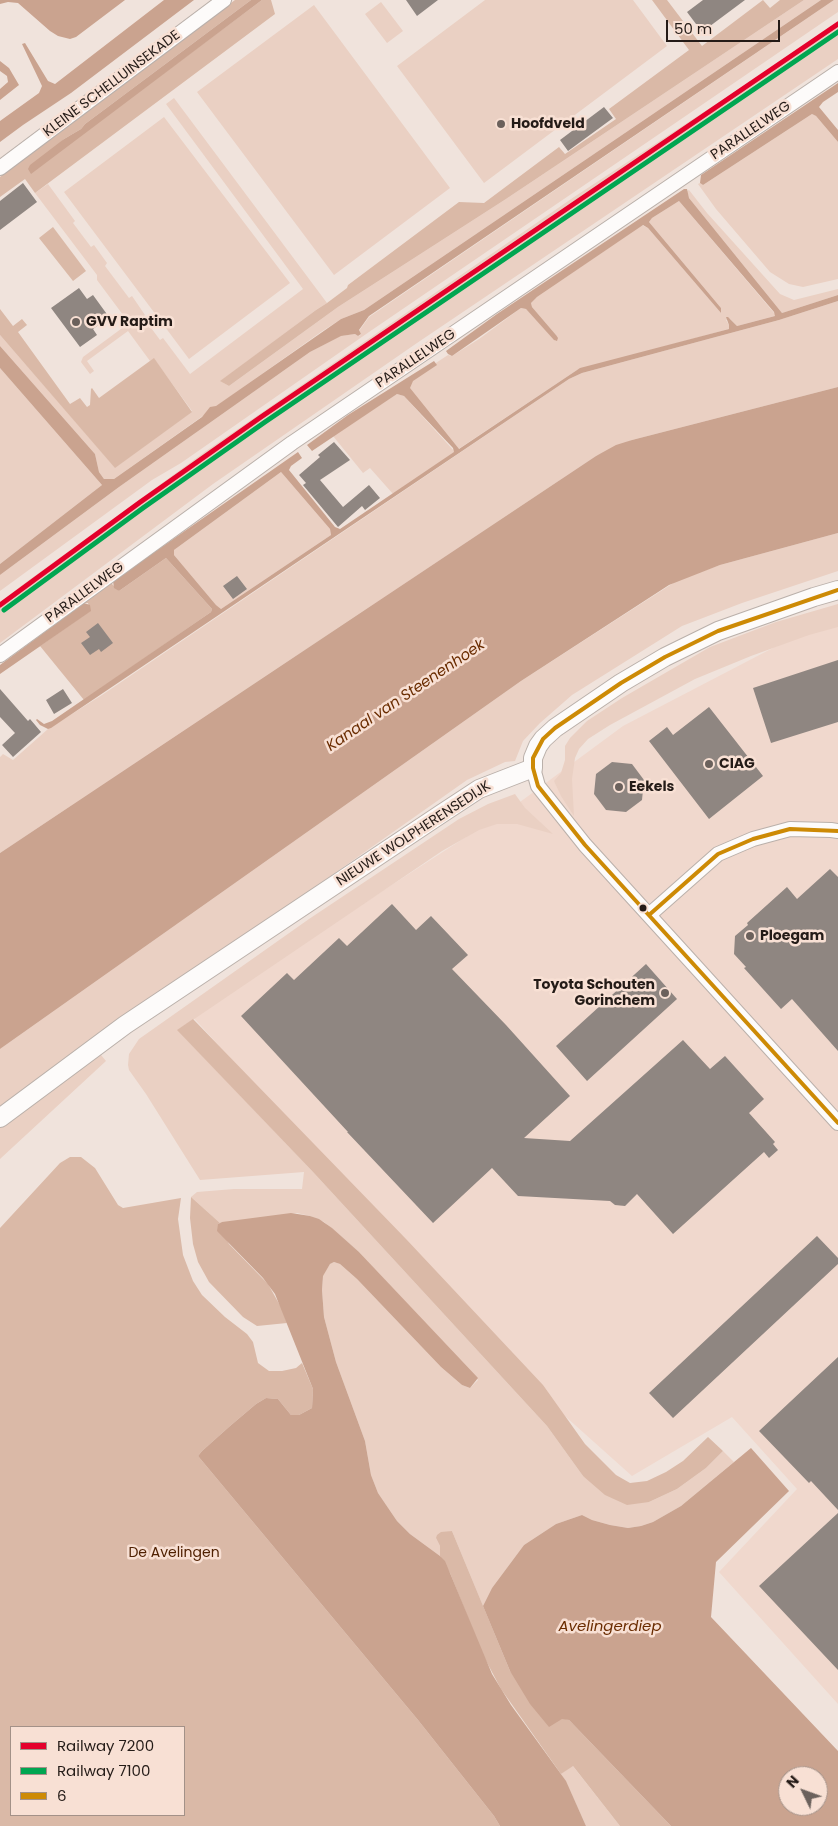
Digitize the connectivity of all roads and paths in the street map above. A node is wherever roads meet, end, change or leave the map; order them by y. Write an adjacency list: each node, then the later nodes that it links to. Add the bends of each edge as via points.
1 (224, 0): 3 (street, KLEINE SCHELLUINSEKADE)
2 (838, 72): 5 (street, PARALLELWEG, via 292,443)
3 (0, 168)
4 (838, 590): 6 (street, via 718,631 665,657 555,728 538,746)
5 (0, 655)
6 (533, 768): 8 (street, via 538,786); 9 (street, NIEUWE WOLPHERENSEDIJK, via 479,789 125,1025)
7 (838, 832): 8 (street, via 790,829 753,839 718,854)
8 (649, 915): 10 (street)
9 (0, 1118)
10 (838, 1123)

